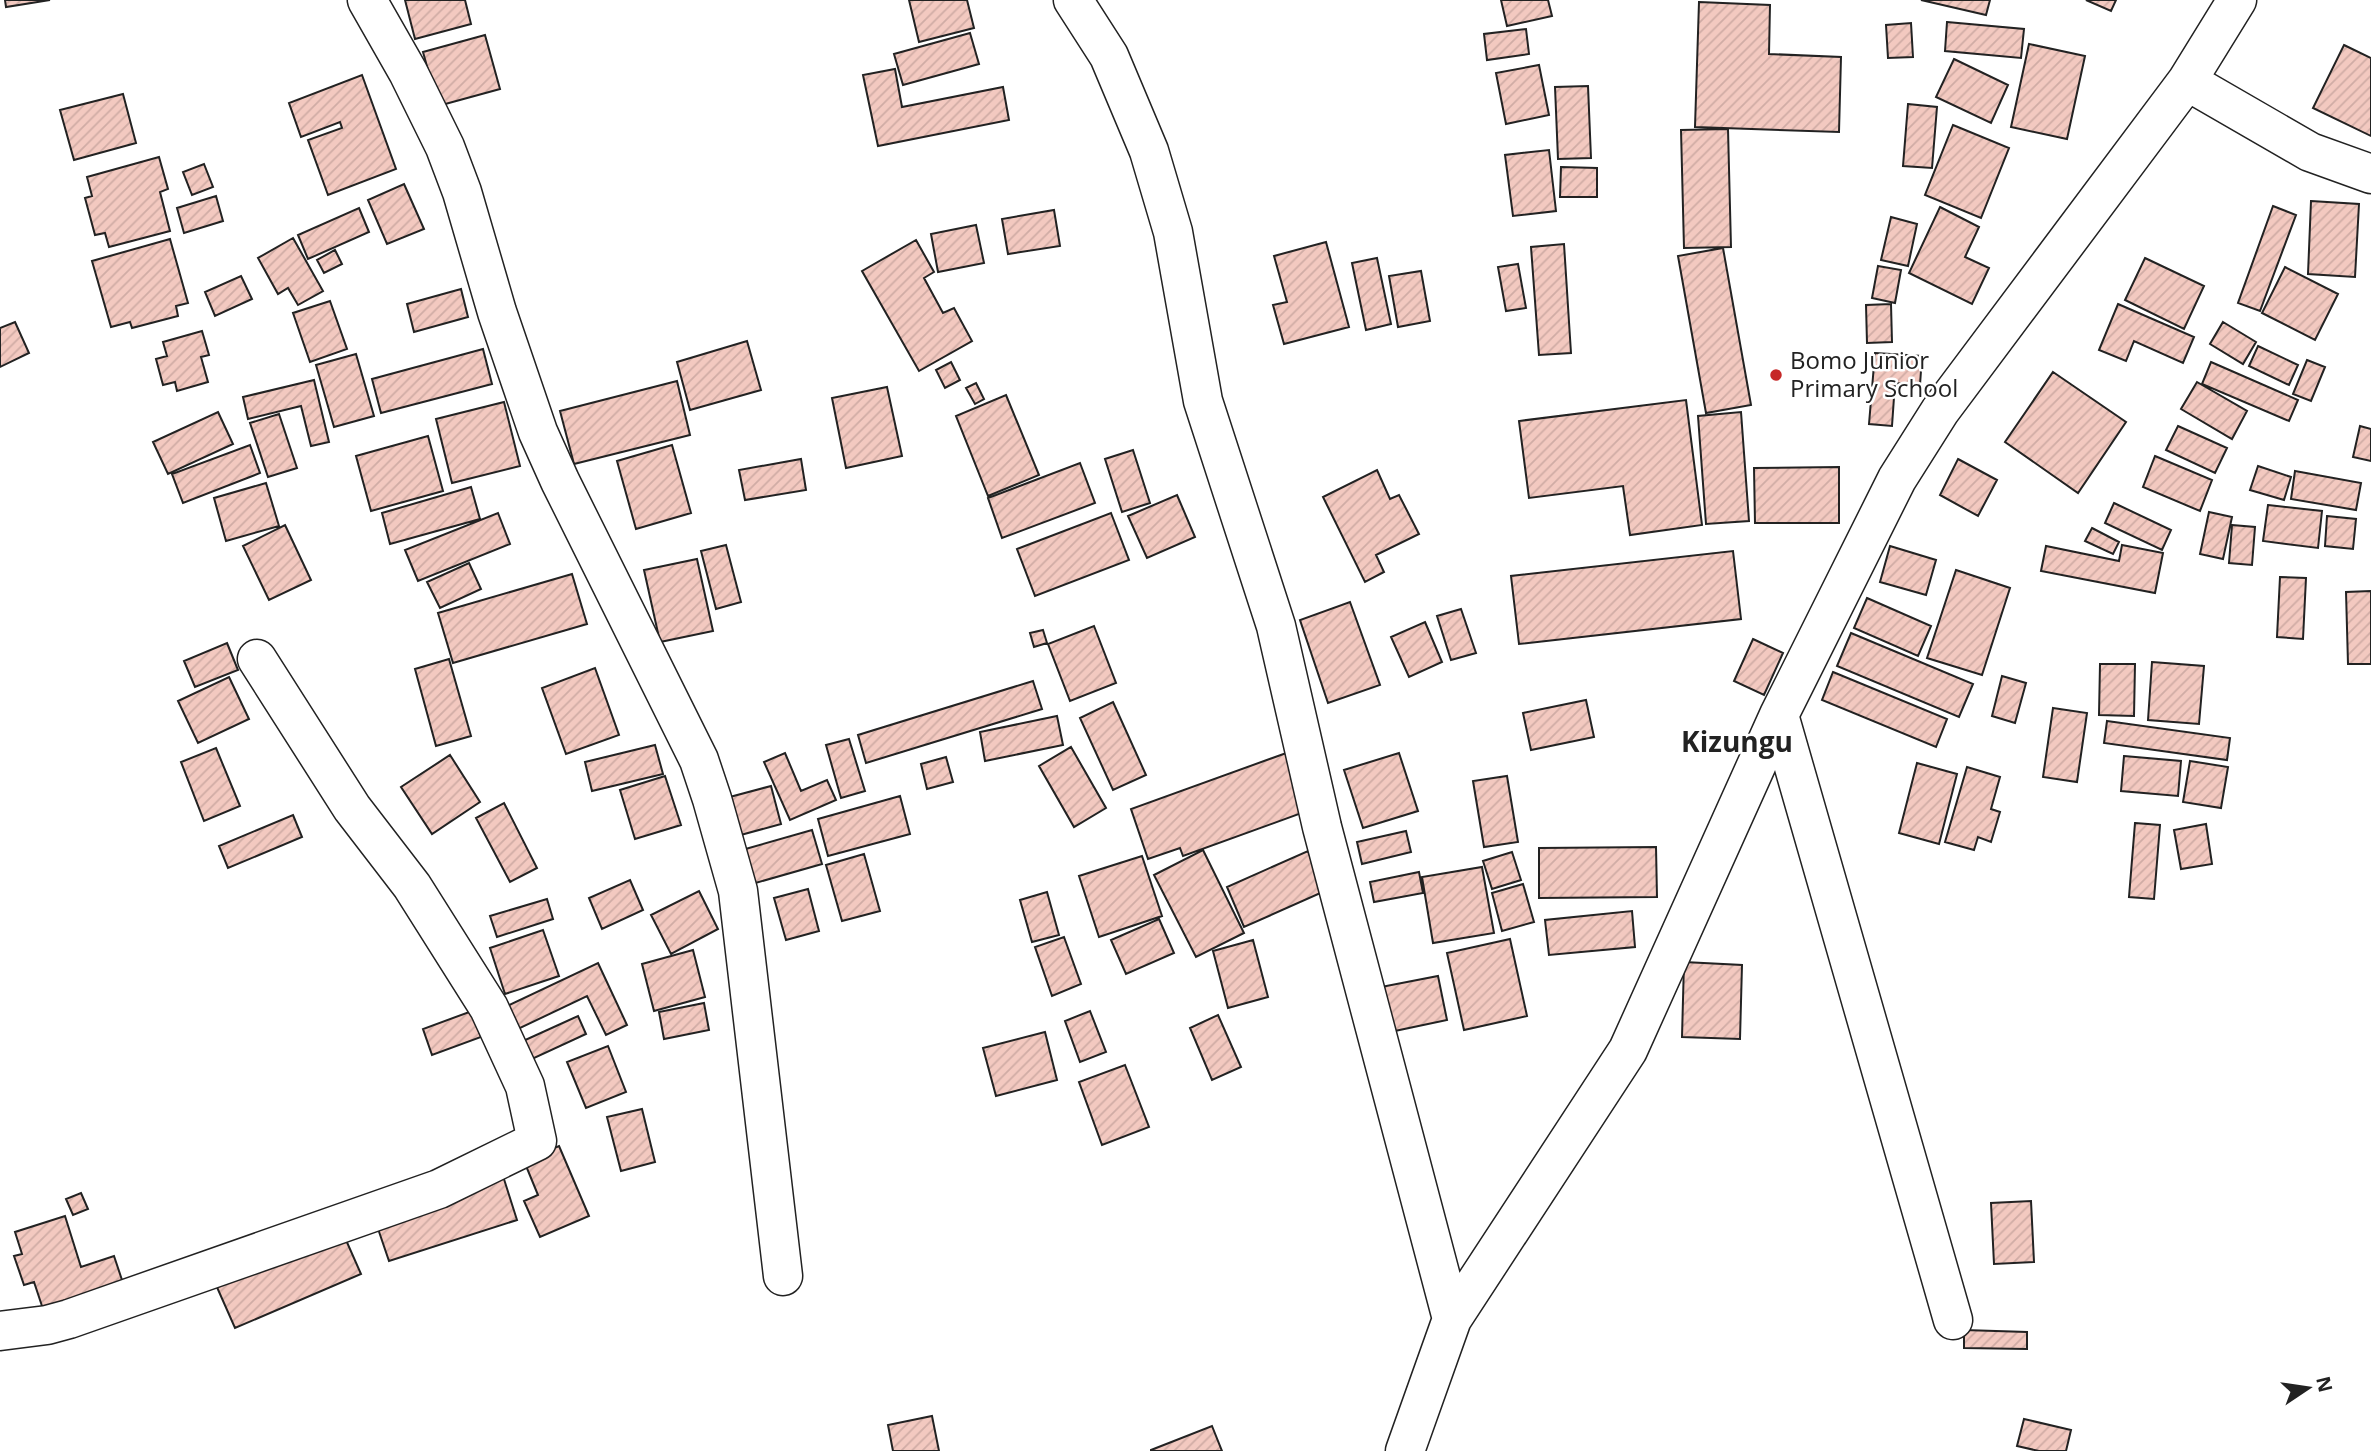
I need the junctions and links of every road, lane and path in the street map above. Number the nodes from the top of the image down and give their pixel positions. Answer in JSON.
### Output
{"nodes":[{"id":1,"x":368,"y":0,"type":"edge"},
{"id":2,"x":1073,"y":0,"type":"edge"},
{"id":3,"x":2237,"y":0,"type":"edge"},
{"id":4,"x":2188,"y":81,"type":"junction"},
{"id":5,"x":2371,"y":174,"type":"edge"},
{"id":6,"x":257,"y":659,"type":"dead end"},
{"id":7,"x":1779,"y":715,"type":"junction"},
{"id":8,"x":783,"y":1276,"type":"dead end"},
{"id":9,"x":1452,"y":1319,"type":"junction"},
{"id":10,"x":1953,"y":1320,"type":"dead end"},
{"id":11,"x":0,"y":1331,"type":"edge"},
{"id":12,"x":1405,"y":1451,"type":"edge"}],
"edges":[{"from":1,"to":8,"type":"street"},
{"from":2,"to":9,"type":"street"},
{"from":3,"to":4,"type":"street"},
{"from":4,"to":5,"type":"street"},
{"from":4,"to":7,"type":"street"},
{"from":6,"to":11,"type":"street"},
{"from":7,"to":9,"type":"street"},
{"from":7,"to":10,"type":"street"},
{"from":9,"to":12,"type":"street"}]}
